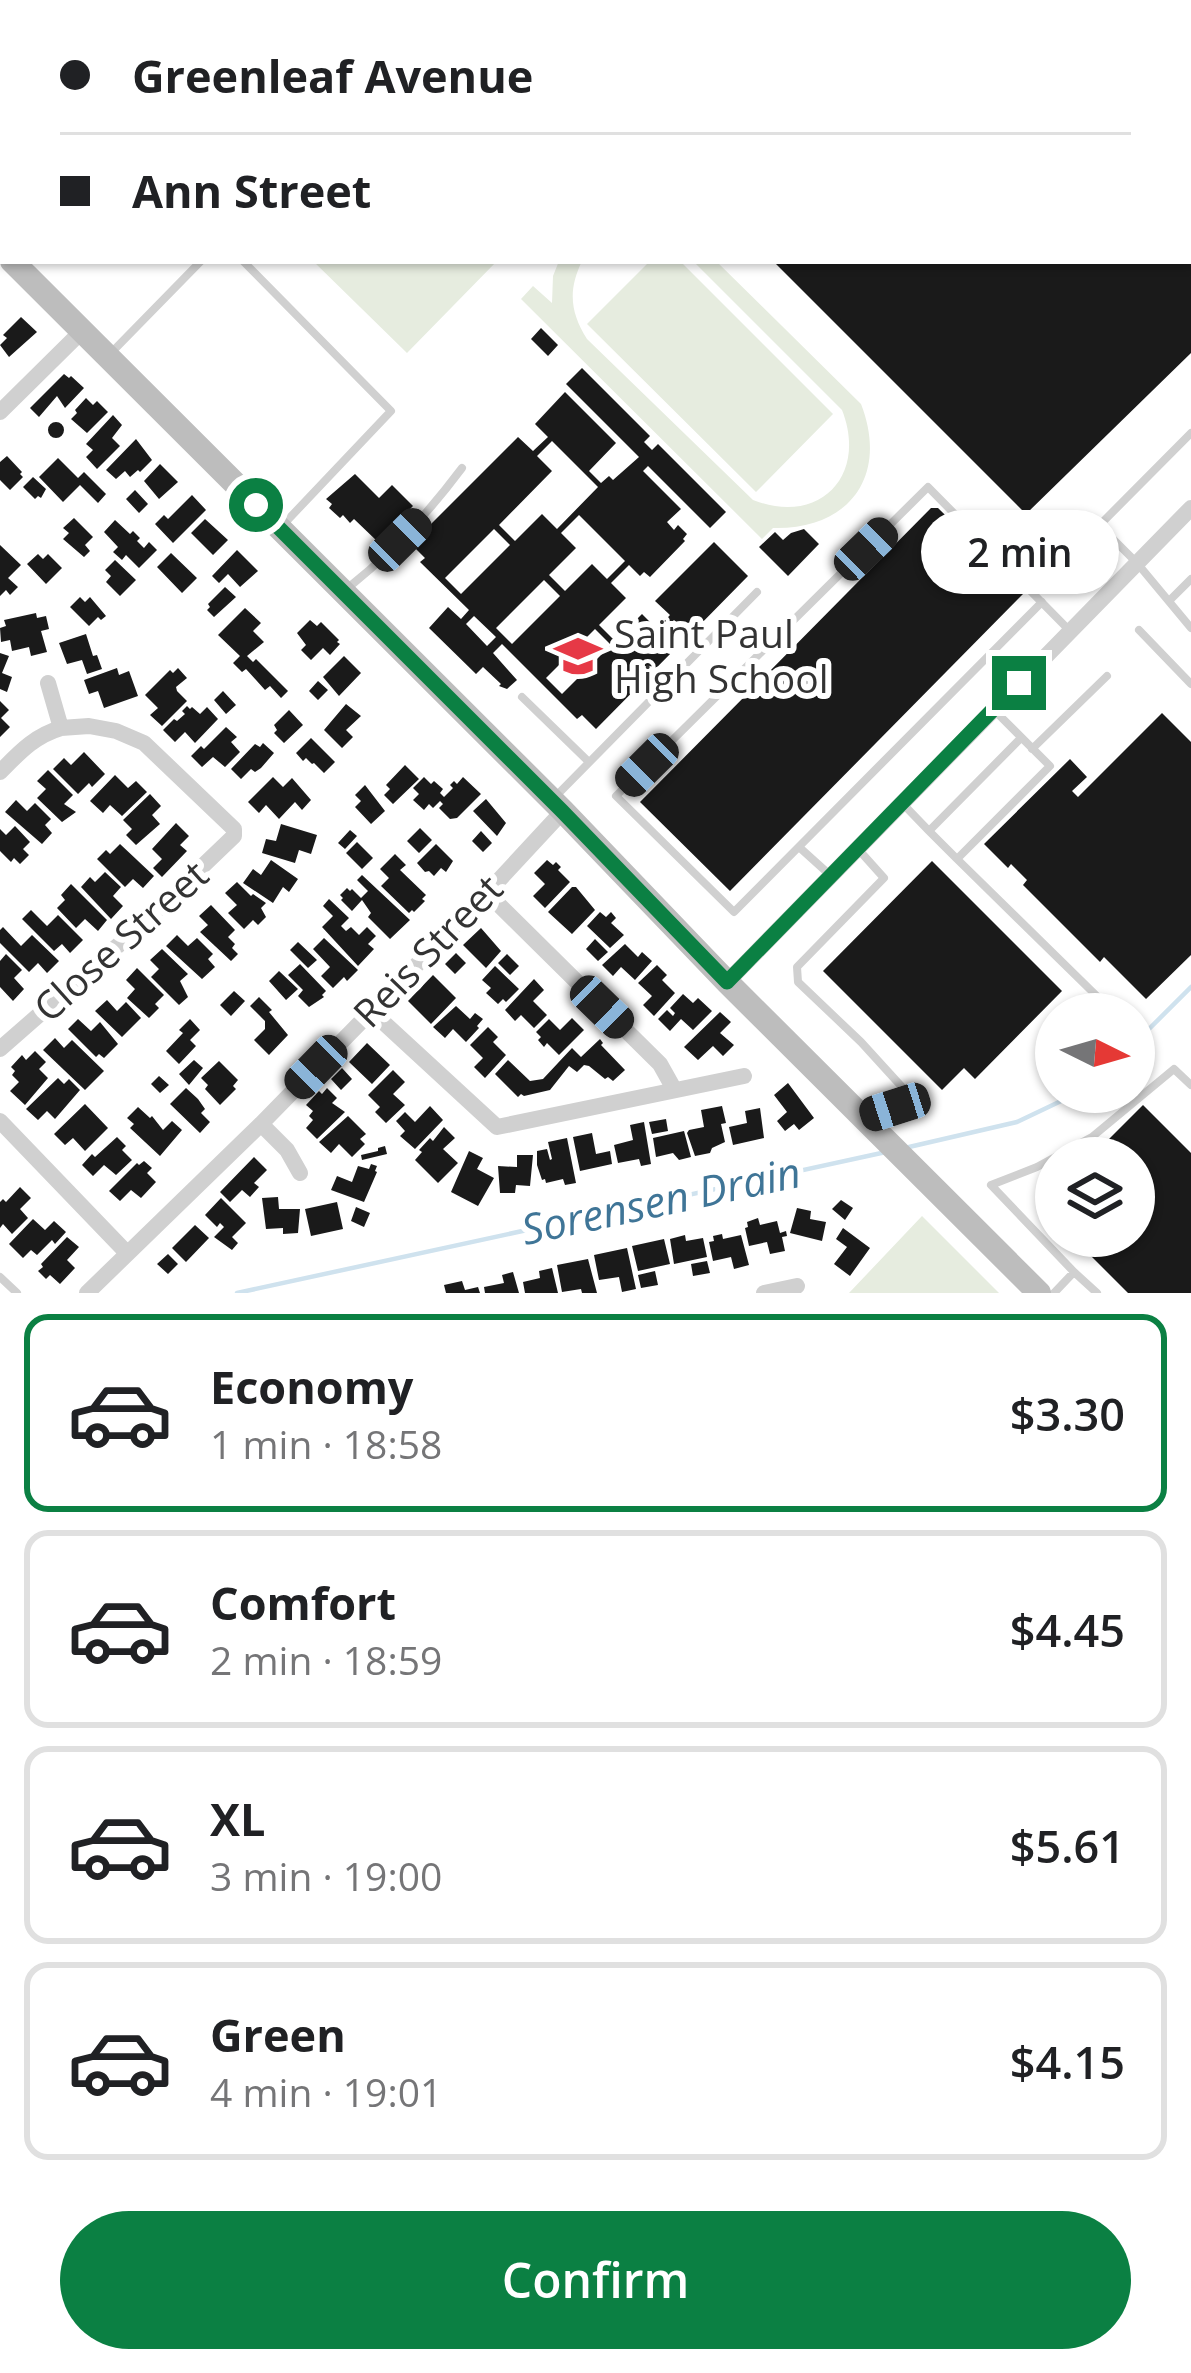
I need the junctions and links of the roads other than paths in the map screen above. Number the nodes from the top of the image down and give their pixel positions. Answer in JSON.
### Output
{"nodes":[{"id":1,"x":15,"y":264,"type":"edge"},
{"id":2,"x":198,"y":264,"type":"edge"},
{"id":3,"x":246,"y":264,"type":"edge"},
{"id":4,"x":82,"y":331,"type":"junction"},
{"id":5,"x":108,"y":357,"type":"junction"},
{"id":6,"x":0,"y":412,"type":"edge"},
{"id":7,"x":1191,"y":433,"type":"edge"},
{"id":8,"x":462,"y":468,"type":"dead end"},
{"id":9,"x":1191,"y":508,"type":"edge"},
{"id":10,"x":1100,"y":526,"type":"junction"},
{"id":11,"x":279,"y":528,"type":"junction"},
{"id":12,"x":1137,"y":563,"type":"junction"},
{"id":13,"x":1060,"y":565,"type":"dead end"},
{"id":14,"x":1191,"y":579,"type":"edge"},
{"id":15,"x":343,"y":592,"type":"junction"},
{"id":16,"x":757,"y":592,"type":"dead end"},
{"id":17,"x":1169,"y":601,"type":"junction"},
{"id":18,"x":1042,"y":602,"type":"junction"},
{"id":19,"x":1191,"y":628,"type":"edge"},
{"id":20,"x":1139,"y":630,"type":"dead end"},
{"id":21,"x":1070,"y":631,"type":"junction"},
{"id":22,"x":1107,"y":676,"type":"dead end"},
{"id":23,"x":48,"y":683,"type":"dead end"},
{"id":24,"x":1191,"y":684,"type":"edge"},
{"id":25,"x":523,"y":698,"type":"dead end"},
{"id":26,"x":994,"y":710,"type":"junction"},
{"id":27,"x":61,"y":728,"type":"junction"},
{"id":28,"x":1021,"y":738,"type":"junction"},
{"id":29,"x":1032,"y":749,"type":"junction"},
{"id":30,"x":589,"y":762,"type":"junction"},
{"id":31,"x":0,"y":772,"type":"edge"},
{"id":32,"x":902,"y":803,"type":"junction"},
{"id":33,"x":557,"y":806,"type":"junction"},
{"id":34,"x":929,"y":832,"type":"junction"},
{"id":35,"x":799,"y":847,"type":"junction"},
{"id":36,"x":858,"y":849,"type":"junction"},
{"id":37,"x":957,"y":859,"type":"junction"},
{"id":38,"x":831,"y":876,"type":"junction"},
{"id":39,"x":487,"y":893,"type":"junction"},
{"id":40,"x":727,"y":982,"type":"junction"},
{"id":41,"x":1094,"y":993,"type":"edge"},
{"id":42,"x":370,"y":1010,"type":"junction"},
{"id":43,"x":0,"y":1049,"type":"edge"},
{"id":44,"x":743,"y":1076,"type":"dead end"},
{"id":45,"x":1191,"y":1085,"type":"edge"},
{"id":46,"x":674,"y":1089,"type":"junction"},
{"id":47,"x":0,"y":1121,"type":"edge"},
{"id":48,"x":866,"y":1121,"type":"junction"},
{"id":49,"x":261,"y":1124,"type":"junction"},
{"id":50,"x":300,"y":1173,"type":"dead end"},
{"id":51,"x":127,"y":1252,"type":"junction"},
{"id":52,"x":1074,"y":1272,"type":"junction"},
{"id":53,"x":0,"y":1277,"type":"edge"},
{"id":54,"x":797,"y":1286,"type":"dead end"},
{"id":55,"x":16,"y":1293,"type":"edge"},
{"id":56,"x":87,"y":1293,"type":"edge"},
{"id":57,"x":764,"y":1293,"type":"edge"},
{"id":58,"x":1040,"y":1293,"type":"edge"},
{"id":59,"x":1054,"y":1293,"type":"edge"},
{"id":60,"x":1097,"y":1293,"type":"edge"}],
"edges":[{"from":1,"to":4,"type":"main road"},
{"from":2,"to":5,"type":"lane"},
{"from":3,"to":11,"type":"lane"},
{"from":4,"to":5,"type":"main road"},
{"from":4,"to":6,"type":"street"},
{"from":5,"to":11,"type":"main road"},
{"from":7,"to":10,"type":"lane"},
{"from":8,"to":15,"type":"lane"},
{"from":9,"to":12,"type":"street"},
{"from":10,"to":12,"type":"lane"},
{"from":10,"to":13,"type":"lane"},
{"from":11,"to":15,"type":"main road"},
{"from":12,"to":17,"type":"lane"},
{"from":12,"to":21,"type":"street"},
{"from":14,"to":17,"type":"lane"},
{"from":15,"to":33,"type":"main road"},
{"from":16,"to":30,"type":"lane"},
{"from":17,"to":19,"type":"lane"},
{"from":18,"to":21,"type":"lane"},
{"from":18,"to":35,"type":"lane"},
{"from":18,"to":35,"type":"lane"},
{"from":20,"to":24,"type":"lane"},
{"from":21,"to":26,"type":"street"},
{"from":22,"to":29,"type":"lane"},
{"from":23,"to":27,"type":"street"},
{"from":25,"to":30,"type":"lane"},
{"from":26,"to":28,"type":"lane"},
{"from":26,"to":32,"type":"street"},
{"from":27,"to":31,"type":"street"},
{"from":27,"to":43,"type":"street","name":"Close Street"},
{"from":28,"to":29,"type":"lane"},
{"from":28,"to":34,"type":"lane"},
{"from":29,"to":37,"type":"lane"},
{"from":30,"to":33,"type":"lane"},
{"from":32,"to":34,"type":"lane"},
{"from":32,"to":36,"type":"street"},
{"from":33,"to":39,"type":"street","name":"Reis Street"},
{"from":33,"to":40,"type":"main road"},
{"from":34,"to":37,"type":"lane"},
{"from":35,"to":38,"type":"lane"},
{"from":36,"to":38,"type":"street"},
{"from":36,"to":48,"type":"lane"},
{"from":37,"to":41,"type":"lane"},
{"from":38,"to":40,"type":"street"},
{"from":39,"to":42,"type":"street","name":"Reis Street"},
{"from":39,"to":46,"type":"street"},
{"from":40,"to":48,"type":"main road"},
{"from":42,"to":46,"type":"street"},
{"from":42,"to":49,"type":"street","name":"Reis Street"},
{"from":44,"to":46,"type":"street"},
{"from":45,"to":52,"type":"lane"},
{"from":47,"to":51,"type":"street"},
{"from":48,"to":58,"type":"main road"},
{"from":49,"to":50,"type":"street"},
{"from":49,"to":51,"type":"street","name":"Reis Street"},
{"from":51,"to":56,"type":"street","name":"Reis Street"},
{"from":52,"to":59,"type":"lane"},
{"from":52,"to":60,"type":"lane"},
{"from":53,"to":55,"type":"lane"},
{"from":54,"to":57,"type":"street"}]}
